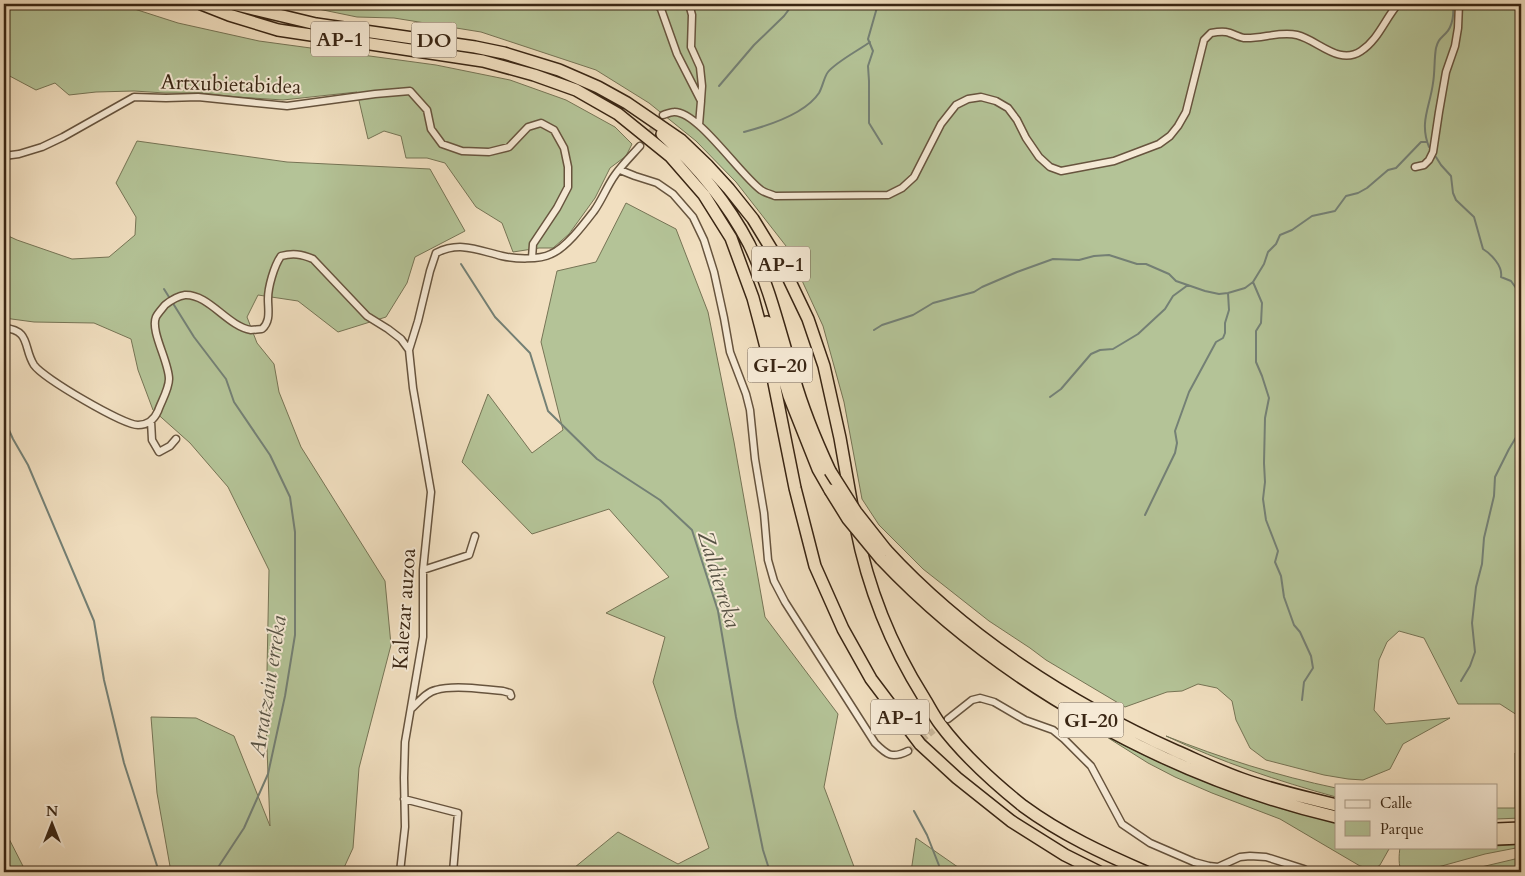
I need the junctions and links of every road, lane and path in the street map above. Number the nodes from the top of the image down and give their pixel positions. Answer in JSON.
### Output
{"nodes":[{"id":1,"x":201,"y":4,"type":"edge"},
{"id":2,"x":233,"y":4,"type":"edge"},
{"id":3,"x":656,"y":4,"type":"edge"},
{"id":4,"x":689,"y":4,"type":"edge"},
{"id":5,"x":1398,"y":4,"type":"edge"},
{"id":6,"x":1459,"y":4,"type":"edge"},
{"id":7,"x":701,"y":101,"type":"junction"},
{"id":8,"x":627,"y":103,"type":"junction"},
{"id":9,"x":663,"y":115,"type":"dead end"},
{"id":10,"x":699,"y":125,"type":"junction"},
{"id":11,"x":640,"y":146,"type":"tunnel mouth"},
{"id":12,"x":4,"y":156,"type":"edge"},
{"id":13,"x":1416,"y":167,"type":"dead end"},
{"id":14,"x":620,"y":170,"type":"junction"},
{"id":15,"x":731,"y":238,"type":"junction"},
{"id":16,"x":532,"y":258,"type":"junction"},
{"id":17,"x":4,"y":328,"type":"edge"},
{"id":18,"x":409,"y":350,"type":"junction"},
{"id":19,"x":150,"y":422,"type":"junction"},
{"id":20,"x":176,"y":439,"type":"dead end"},
{"id":21,"x":475,"y":536,"type":"dead end"},
{"id":22,"x":883,"y":554,"type":"junction"},
{"id":23,"x":423,"y":570,"type":"junction"},
{"id":24,"x":511,"y":696,"type":"dead end"},
{"id":25,"x":411,"y":709,"type":"junction"},
{"id":26,"x":948,"y":719,"type":"tunnel mouth"},
{"id":27,"x":908,"y":751,"type":"tunnel mouth"},
{"id":28,"x":404,"y":800,"type":"junction"},
{"id":29,"x":1335,"y":805,"type":"edge"},
{"id":30,"x":1335,"y":817,"type":"edge"},
{"id":31,"x":1521,"y":828,"type":"edge"},
{"id":32,"x":1498,"y":829,"type":"edge"},
{"id":33,"x":1521,"y":838,"type":"edge"},
{"id":34,"x":1498,"y":839,"type":"edge"},
{"id":35,"x":400,"y":872,"type":"edge"},
{"id":36,"x":453,"y":872,"type":"edge"},
{"id":37,"x":1099,"y":872,"type":"edge"},
{"id":38,"x":1146,"y":872,"type":"edge"},
{"id":39,"x":1309,"y":872,"type":"edge"}],
"edges":[{"from":1,"to":15,"type":"highway","number":"AP-1"},
{"from":2,"to":8,"type":"highway","number":"DO"},
{"from":3,"to":7,"type":"street"},
{"from":4,"to":7,"type":"street"},
{"from":5,"to":10,"type":"street"},
{"from":6,"to":13,"type":"street"},
{"from":7,"to":10,"type":"street"},
{"from":8,"to":22,"type":"highway","number":"GI-20","bridge":true},
{"from":8,"to":38,"type":"highway","number":"AP-1"},
{"from":9,"to":10,"type":"street"},
{"from":11,"to":14,"type":"street","name":"Kalezar auzoa"},
{"from":12,"to":16,"type":"street","name":"Artxubietabidea"},
{"from":14,"to":16,"type":"street","name":"Kalezar auzoa"},
{"from":14,"to":27,"type":"street"},
{"from":15,"to":22,"type":"highway","number":"GI-20","bridge":true},
{"from":15,"to":37,"type":"highway","number":"AP-1"},
{"from":16,"to":18,"type":"street","name":"Kalezar auzoa"},
{"from":17,"to":19,"type":"street"},
{"from":18,"to":19,"type":"street"},
{"from":18,"to":23,"type":"street","name":"Kalezar auzoa"},
{"from":19,"to":20,"type":"street"},
{"from":21,"to":23,"type":"street"},
{"from":22,"to":29,"type":"highway","number":"GI-20"},
{"from":22,"to":30,"type":"highway","number":"GI-20"},
{"from":23,"to":25,"type":"street","name":"Kalezar auzoa"},
{"from":24,"to":25,"type":"street"},
{"from":25,"to":28,"type":"street","name":"Kalezar auzoa"},
{"from":26,"to":39,"type":"street"},
{"from":28,"to":35,"type":"street","name":"Kalezar auzoa"},
{"from":28,"to":36,"type":"street"},
{"from":31,"to":32,"type":"highway"},
{"from":33,"to":34,"type":"highway"}]}
